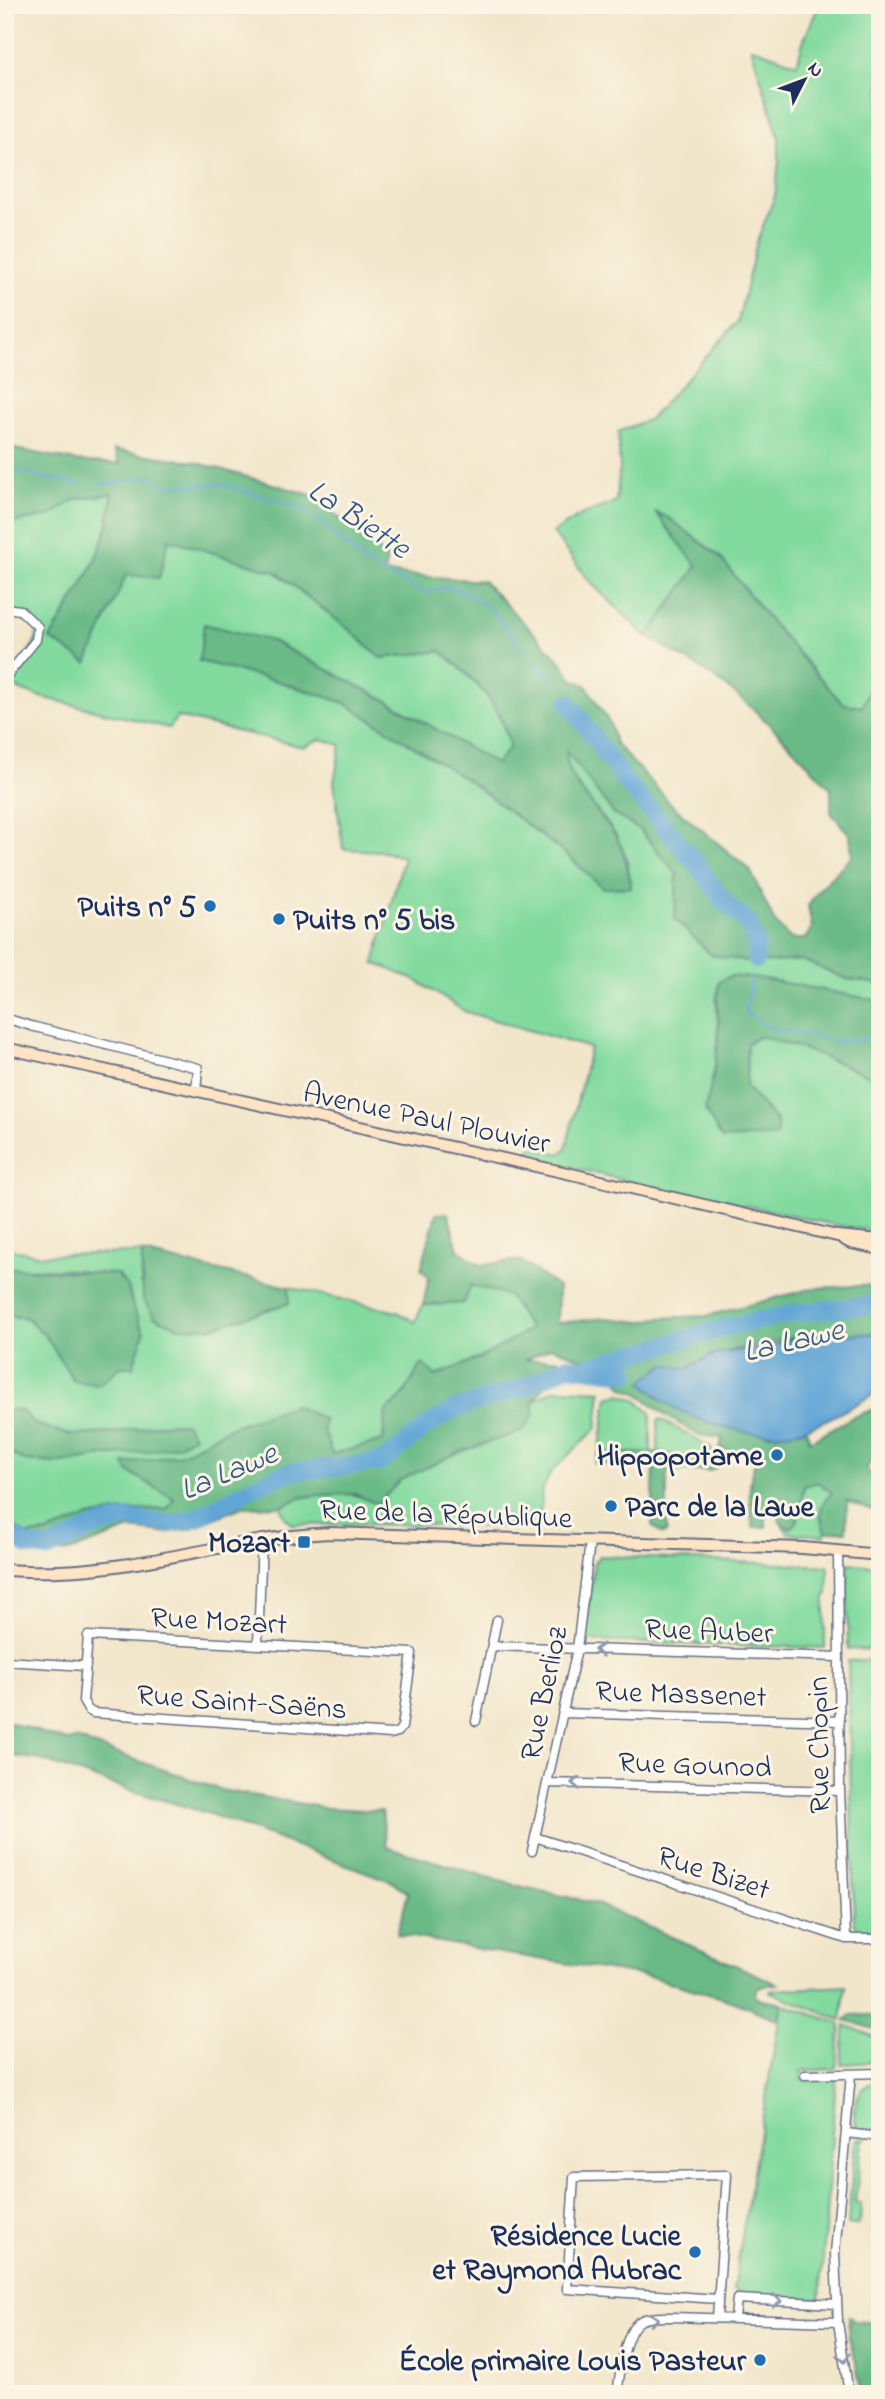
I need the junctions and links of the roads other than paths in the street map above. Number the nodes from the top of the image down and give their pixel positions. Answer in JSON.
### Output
{"nodes":[{"id":1,"x":5,"y":608,"type":"edge"},
{"id":2,"x":5,"y":678,"type":"edge"},
{"id":3,"x":5,"y":1018,"type":"edge"},
{"id":4,"x":5,"y":1048,"type":"edge"},
{"id":5,"x":196,"y":1091,"type":"junction"},
{"id":6,"x":837,"y":1236,"type":"junction"},
{"id":7,"x":880,"y":1240,"type":"edge"},
{"id":8,"x":880,"y":1249,"type":"edge"},
{"id":9,"x":262,"y":1539,"type":"junction"},
{"id":10,"x":590,"y":1542,"type":"junction"},
{"id":11,"x":838,"y":1551,"type":"junction"},
{"id":12,"x":880,"y":1555,"type":"edge"},
{"id":13,"x":5,"y":1570,"type":"edge"},
{"id":14,"x":497,"y":1620,"type":"dead end"},
{"id":15,"x":258,"y":1644,"type":"junction"},
{"id":16,"x":492,"y":1646,"type":"junction"},
{"id":17,"x":577,"y":1649,"type":"junction"},
{"id":18,"x":839,"y":1657,"type":"junction"},
{"id":19,"x":5,"y":1661,"type":"edge"},
{"id":20,"x":86,"y":1666,"type":"junction"},
{"id":21,"x":83,"y":1701,"type":"joint"},
{"id":22,"x":563,"y":1713,"type":"junction"},
{"id":23,"x":476,"y":1721,"type":"dead end"},
{"id":24,"x":839,"y":1721,"type":"junction"},
{"id":25,"x":402,"y":1727,"type":"joint"},
{"id":26,"x":548,"y":1783,"type":"junction"},
{"id":27,"x":840,"y":1791,"type":"junction"},
{"id":28,"x":535,"y":1837,"type":"junction"},
{"id":29,"x":532,"y":1852,"type":"dead end"},
{"id":30,"x":846,"y":1939,"type":"junction"},
{"id":31,"x":880,"y":1939,"type":"edge"},
{"id":32,"x":880,"y":2073,"type":"edge"},
{"id":33,"x":851,"y":2074,"type":"junction"},
{"id":34,"x":805,"y":2075,"type":"dead end"},
{"id":35,"x":846,"y":2133,"type":"junction"},
{"id":36,"x":880,"y":2137,"type":"edge"},
{"id":37,"x":718,"y":2299,"type":"junction"},
{"id":38,"x":837,"y":2304,"type":"junction"},
{"id":39,"x":717,"y":2318,"type":"junction"},
{"id":40,"x":735,"y":2318,"type":"junction"},
{"id":41,"x":838,"y":2322,"type":"junction"},
{"id":42,"x":617,"y":2394,"type":"edge"},
{"id":43,"x":849,"y":2394,"type":"edge"}],
"edges":[{"from":1,"to":2,"type":"street"},
{"from":3,"to":5,"type":"street"},
{"from":4,"to":5,"type":"main road","name":"Avenue Paul Plouvier"},
{"from":5,"to":6,"type":"main road","name":"Avenue Paul Plouvier"},
{"from":6,"to":7,"type":"main road","name":"Avenue Paul Plouvier"},
{"from":6,"to":8,"type":"main road","name":"Avenue Paul Plouvier"},
{"from":9,"to":10,"type":"main road","name":"Rue de la République"},
{"from":9,"to":13,"type":"main road","name":"Rue de la République"},
{"from":9,"to":15,"type":"street"},
{"from":10,"to":11,"type":"main road","name":"Rue de la République"},
{"from":10,"to":17,"type":"street","name":"Rue Berlioz"},
{"from":11,"to":12,"type":"main road","name":"Rue de la République"},
{"from":11,"to":18,"type":"street","name":"Rue Chopin"},
{"from":14,"to":16,"type":"street"},
{"from":15,"to":20,"type":"street","name":"Rue Mozart"},
{"from":15,"to":25,"type":"street","name":"Rue Mozart"},
{"from":16,"to":17,"type":"street","name":"Rue Auber"},
{"from":16,"to":23,"type":"street"},
{"from":18,"to":17,"type":"street","name":"Rue Auber","one_way":true},
{"from":17,"to":22,"type":"street","name":"Rue Berlioz"},
{"from":18,"to":24,"type":"street","name":"Rue Chopin"},
{"from":19,"to":20,"type":"street"},
{"from":20,"to":21,"type":"street","name":"Rue Mozart"},
{"from":21,"to":25,"type":"street","name":"Rue Saint-Saëns"},
{"from":22,"to":24,"type":"street","name":"Rue Massenet"},
{"from":22,"to":26,"type":"street","name":"Rue Berlioz"},
{"from":24,"to":27,"type":"street","name":"Rue Chopin"},
{"from":27,"to":26,"type":"street","name":"Rue Gounod","one_way":true},
{"from":26,"to":28,"type":"street","name":"Rue Berlioz"},
{"from":27,"to":30,"type":"street","name":"Rue Chopin"},
{"from":28,"to":29,"type":"street","name":"Rue Berlioz"},
{"from":28,"to":30,"type":"street","name":"Rue Bizet"},
{"from":30,"to":31,"type":"street","name":"Rue Bizet"},
{"from":32,"to":33,"type":"street"},
{"from":33,"to":34,"type":"street"},
{"from":33,"to":35,"type":"street"},
{"from":35,"to":36,"type":"street"},
{"from":35,"to":38,"type":"street"},
{"from":37,"to":37,"type":"street"},
{"from":37,"to":39,"type":"street"},
{"from":40,"to":38,"type":"street","one_way":true},
{"from":38,"to":41,"type":"street"},
{"from":39,"to":40,"type":"street"},
{"from":42,"to":39,"type":"street","one_way":true},
{"from":40,"to":41,"type":"street"},
{"from":41,"to":43,"type":"street","one_way":true}]}
